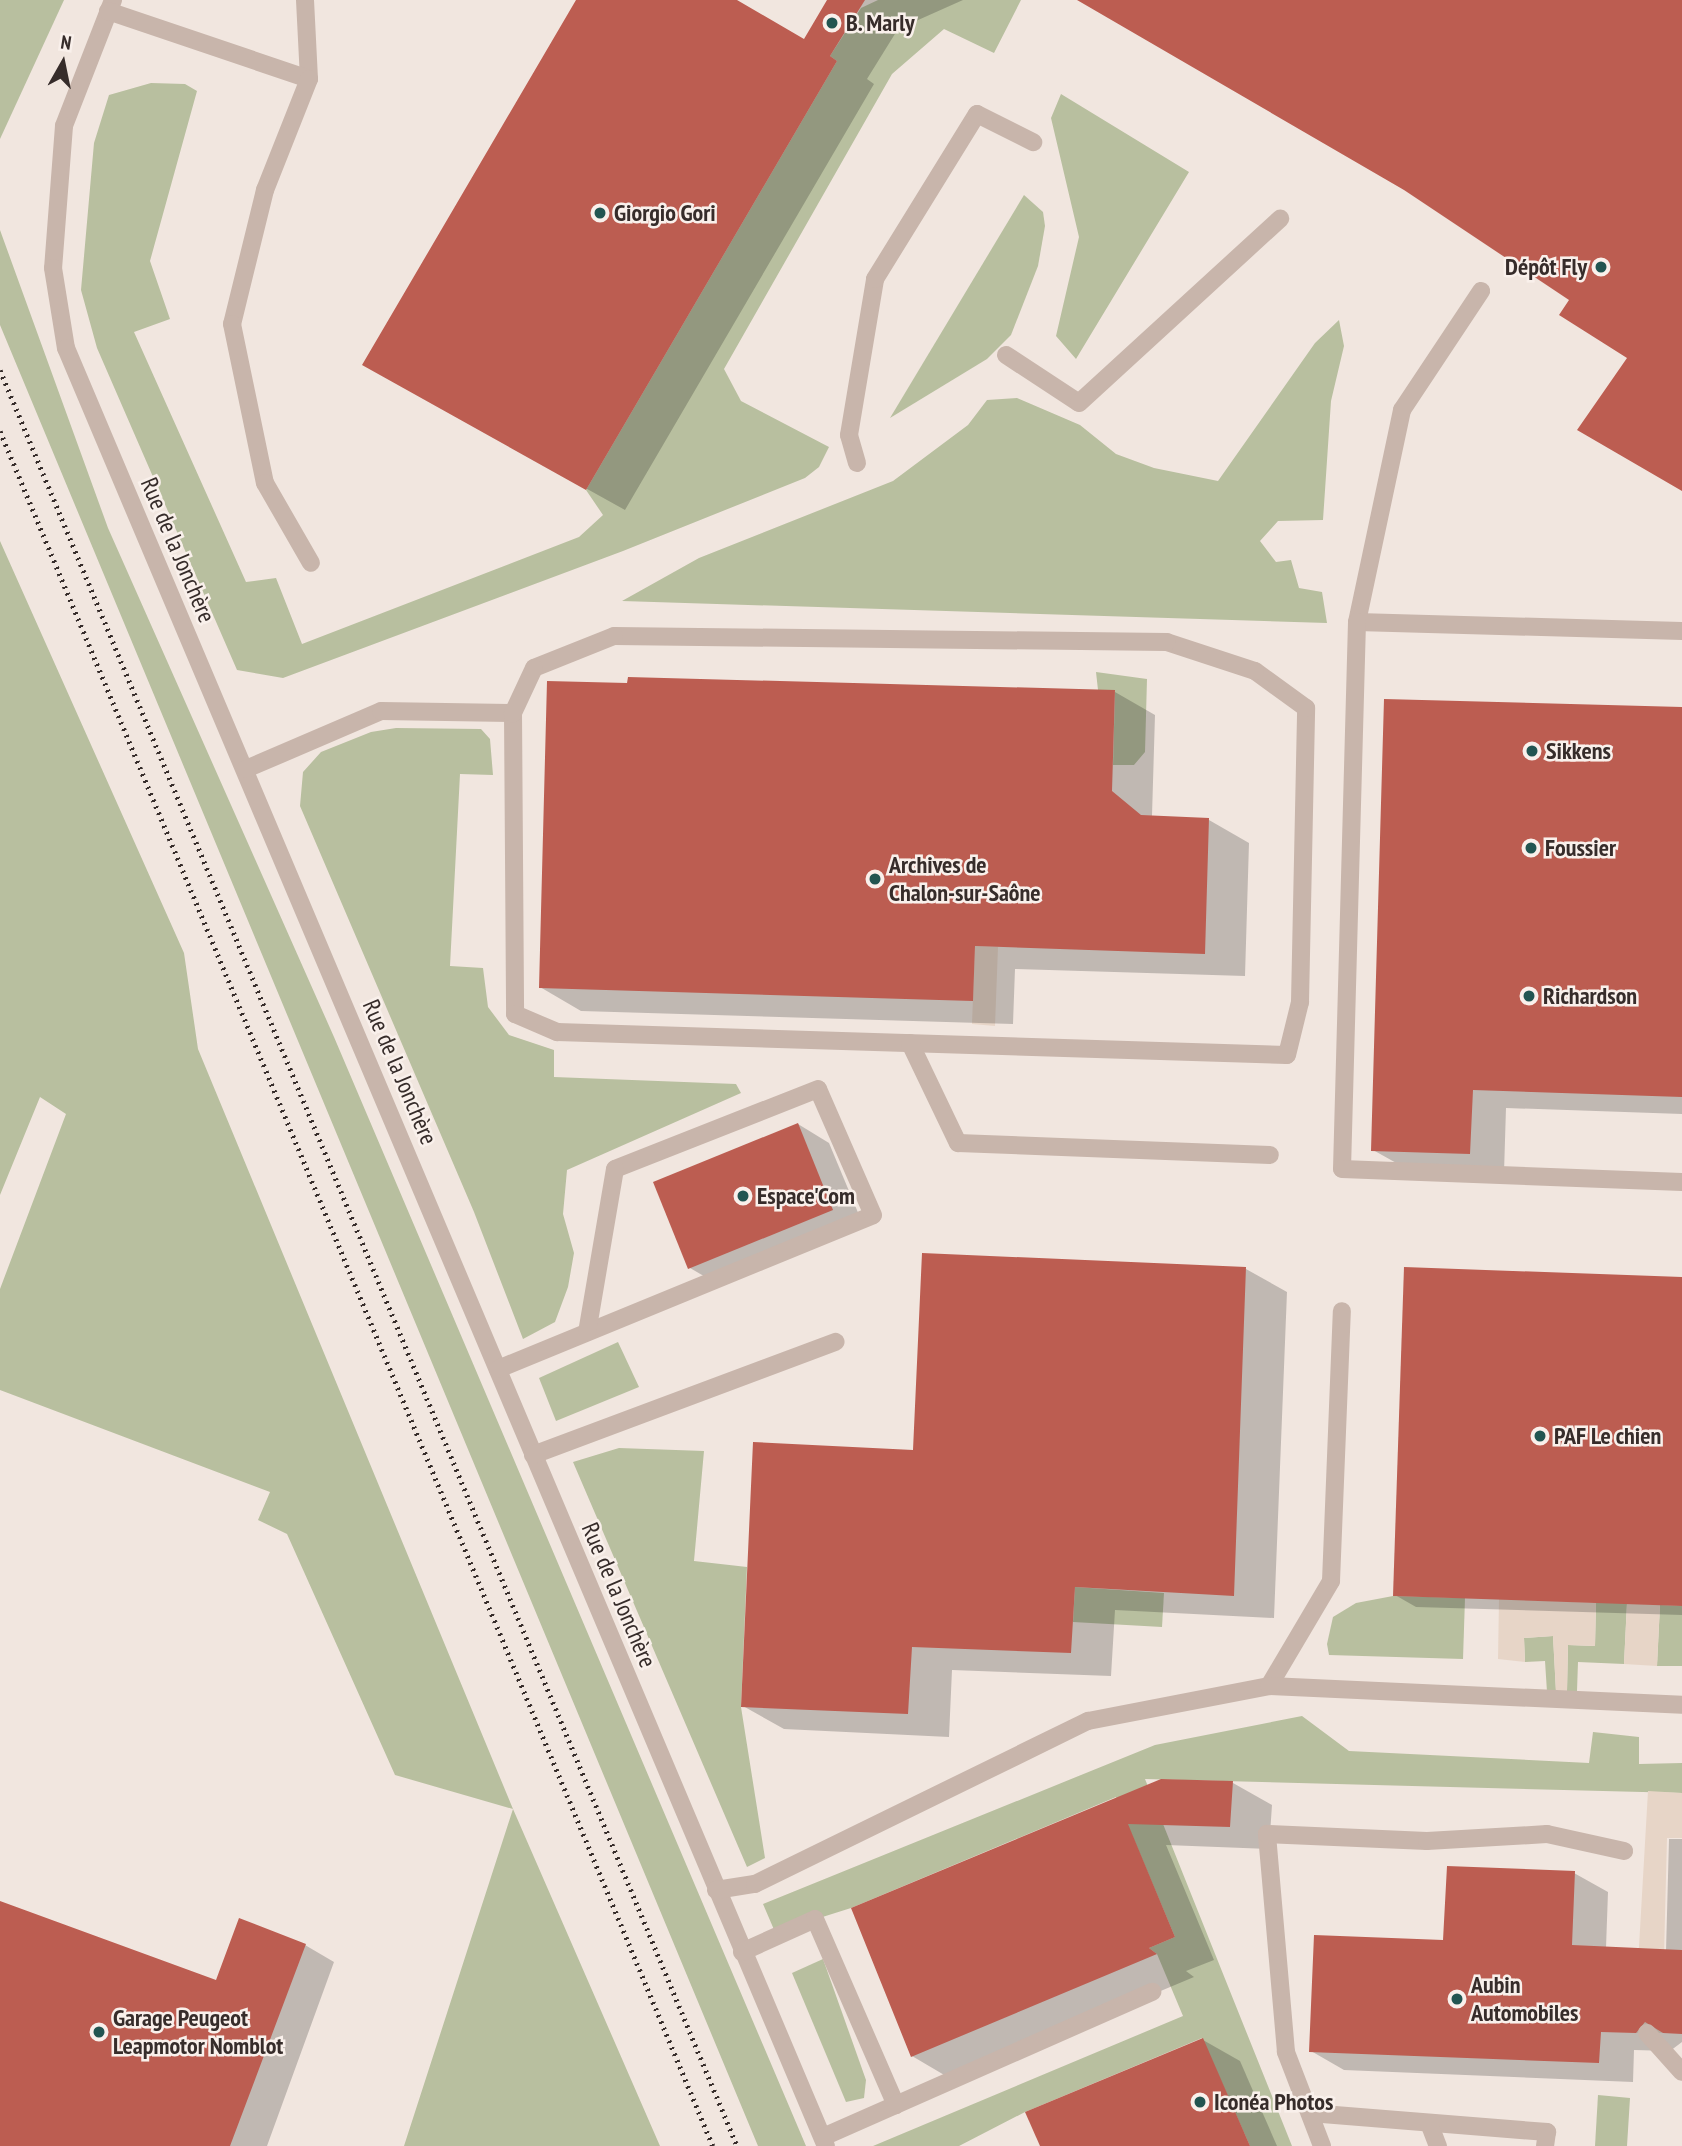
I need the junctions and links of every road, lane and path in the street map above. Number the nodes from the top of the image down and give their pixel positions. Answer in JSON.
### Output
{"nodes":[{"id":1,"x":305,"y":0,"type":"edge"},
{"id":2,"x":111,"y":6,"type":"edge"},
{"id":3,"x":309,"y":79,"type":"junction"},
{"id":4,"x":1033,"y":142,"type":"dead end"},
{"id":5,"x":1280,"y":219,"type":"dead end"},
{"id":6,"x":1481,"y":291,"type":"dead end"},
{"id":7,"x":1006,"y":355,"type":"dead end"},
{"id":8,"x":857,"y":463,"type":"dead end"},
{"id":9,"x":312,"y":563,"type":"dead end"},
{"id":10,"x":1357,"y":622,"type":"junction"},
{"id":11,"x":1682,"y":631,"type":"edge"},
{"id":12,"x":513,"y":713,"type":"junction"},
{"id":13,"x":246,"y":769,"type":"junction"},
{"id":14,"x":910,"y":1043,"type":"junction"},
{"id":15,"x":1270,"y":1155,"type":"dead end"},
{"id":16,"x":1682,"y":1182,"type":"edge"},
{"id":17,"x":1342,"y":1311,"type":"dead end"},
{"id":18,"x":587,"y":1332,"type":"junction"},
{"id":19,"x":836,"y":1342,"type":"dead end"},
{"id":20,"x":498,"y":1369,"type":"junction"},
{"id":21,"x":534,"y":1455,"type":"junction"},
{"id":22,"x":1269,"y":1686,"type":"junction"},
{"id":23,"x":1682,"y":1705,"type":"edge"},
{"id":24,"x":1624,"y":1851,"type":"dead end"},
{"id":25,"x":716,"y":1890,"type":"junction"},
{"id":26,"x":742,"y":1952,"type":"junction"},
{"id":27,"x":1152,"y":1992,"type":"dead end"},
{"id":28,"x":1647,"y":2033,"type":"dead end"},
{"id":29,"x":1682,"y":2072,"type":"edge"},
{"id":30,"x":896,"y":2105,"type":"junction"},
{"id":31,"x":1310,"y":2113,"type":"junction"},
{"id":32,"x":1429,"y":2123,"type":"junction"},
{"id":33,"x":825,"y":2142,"type":"edge"},
{"id":34,"x":1322,"y":2146,"type":"edge"},
{"id":35,"x":1438,"y":2146,"type":"edge"},
{"id":36,"x":1545,"y":2146,"type":"edge"}],
"edges":[{"from":1,"to":3,"type":"street"},
{"from":2,"to":3,"type":"street"},
{"from":2,"to":13,"type":"street","name":"Rue de la Jonchère"},
{"from":3,"to":9,"type":"street"},
{"from":4,"to":8,"type":"street"},
{"from":5,"to":7,"type":"street"},
{"from":6,"to":10,"type":"street"},
{"from":10,"to":11,"type":"street"},
{"from":10,"to":16,"type":"street"},
{"from":12,"to":13,"type":"street"},
{"from":12,"to":14,"type":"street"},
{"from":12,"to":14,"type":"street"},
{"from":13,"to":20,"type":"street","name":"Rue de la Jonchère"},
{"from":14,"to":15,"type":"street"},
{"from":17,"to":22,"type":"street"},
{"from":18,"to":18,"type":"street"},
{"from":18,"to":20,"type":"street"},
{"from":19,"to":21,"type":"street"},
{"from":20,"to":21,"type":"street","name":"Rue de la Jonchère"},
{"from":21,"to":25,"type":"street","name":"Rue de la Jonchère"},
{"from":22,"to":23,"type":"street"},
{"from":22,"to":25,"type":"street"},
{"from":24,"to":31,"type":"street"},
{"from":25,"to":26,"type":"street","name":"Rue de la Jonchère"},
{"from":26,"to":30,"type":"street"},
{"from":26,"to":33,"type":"street","name":"Rue de la Jonchère"},
{"from":27,"to":30,"type":"street"},
{"from":28,"to":29,"type":"street"},
{"from":30,"to":33,"type":"street"},
{"from":31,"to":32,"type":"street"},
{"from":31,"to":34,"type":"street"},
{"from":32,"to":35,"type":"street"},
{"from":32,"to":36,"type":"street"}]}
